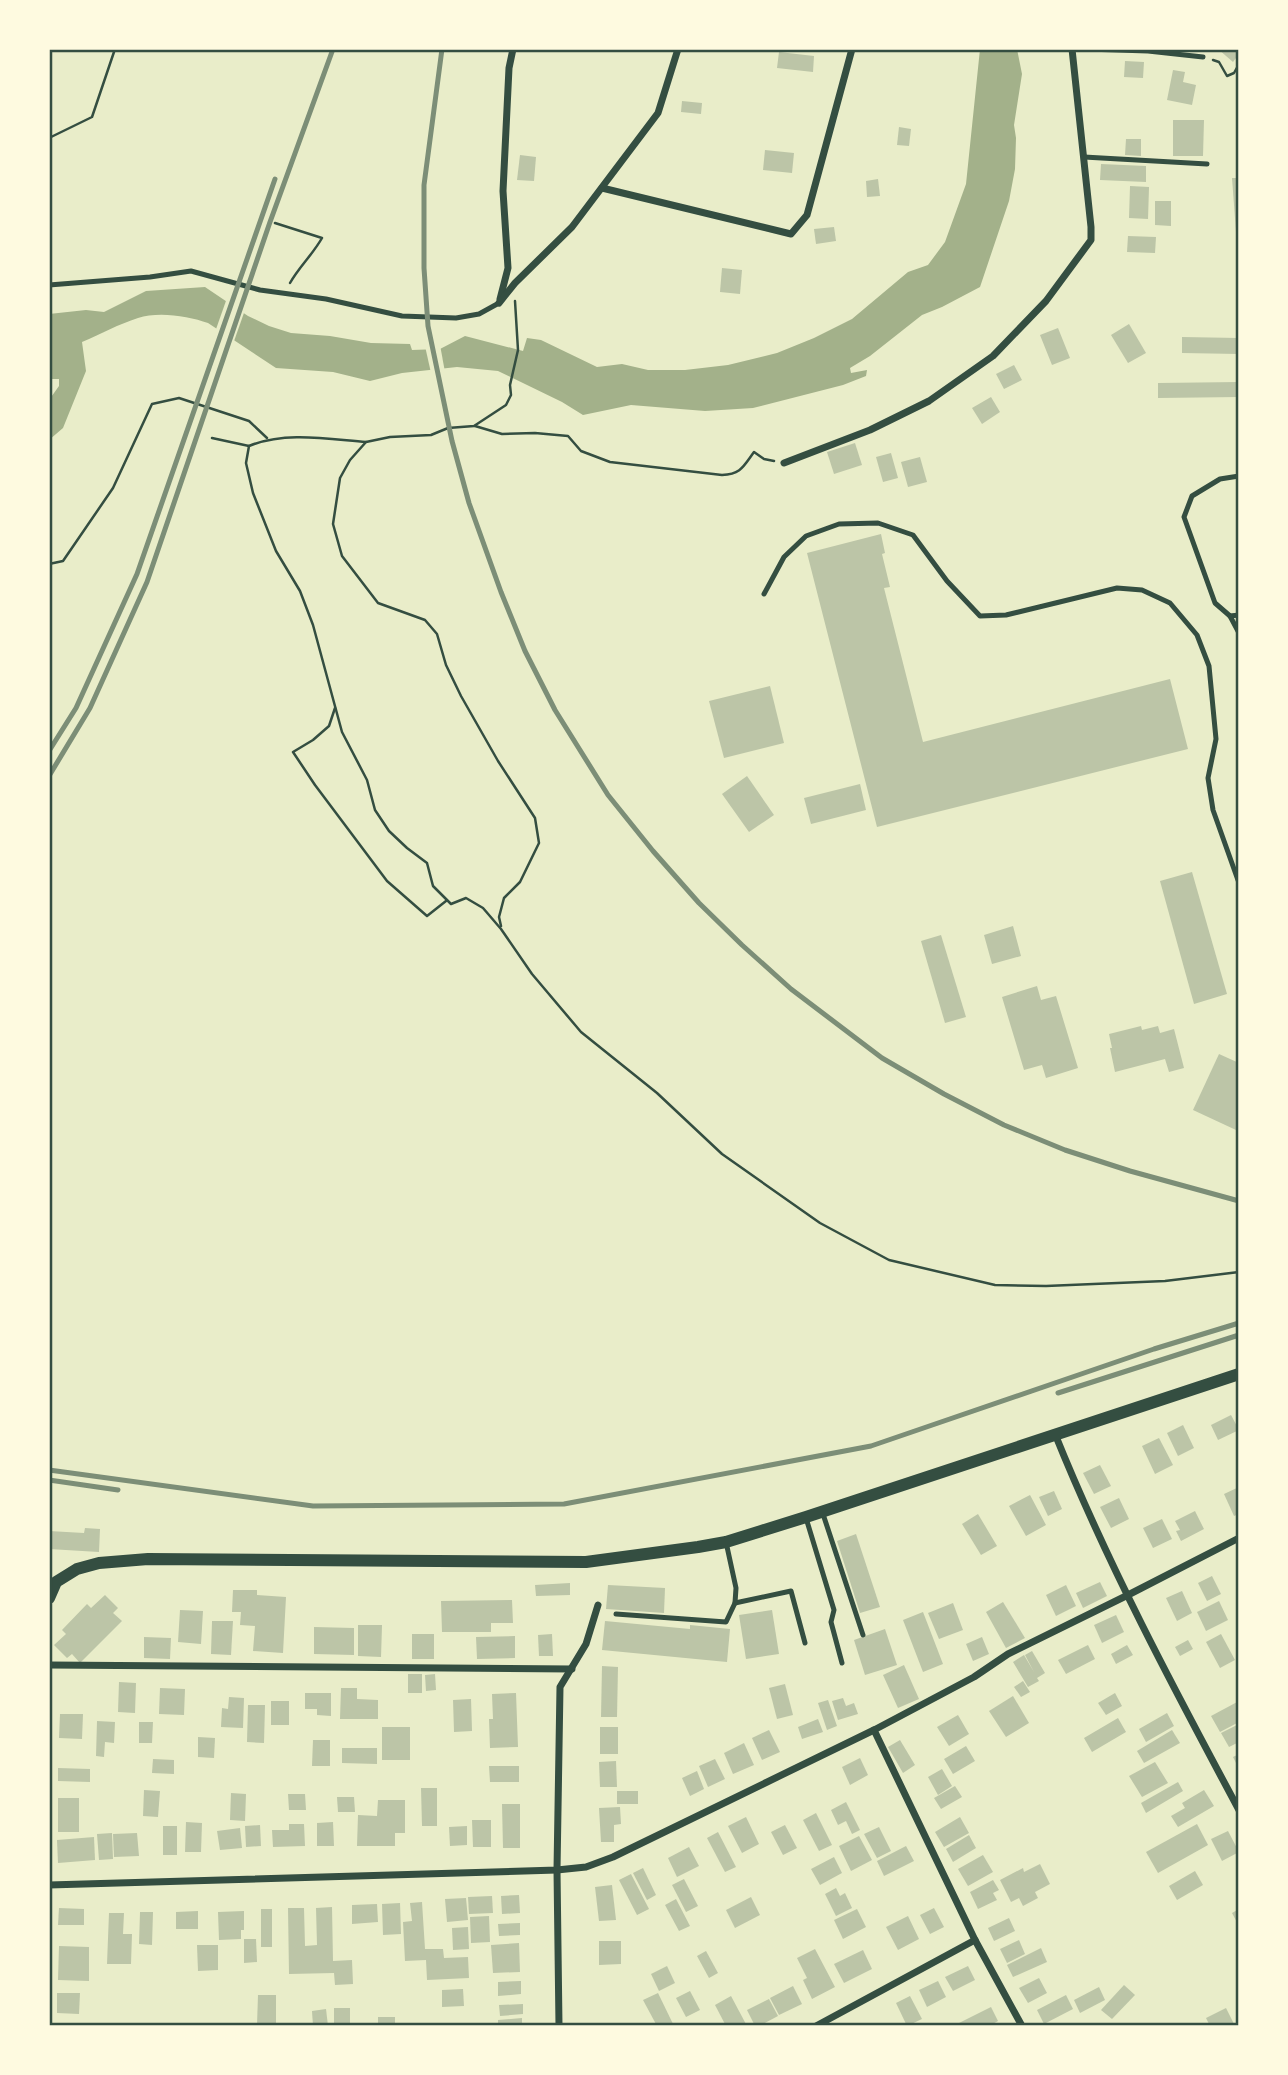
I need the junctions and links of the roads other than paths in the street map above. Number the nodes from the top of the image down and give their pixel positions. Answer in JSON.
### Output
{"nodes":[{"id":1,"x":513,"y":49,"type":"edge"},
{"id":2,"x":678,"y":49,"type":"edge"},
{"id":3,"x":852,"y":49,"type":"edge"},
{"id":4,"x":1072,"y":49,"type":"edge"},
{"id":5,"x":1086,"y":49,"type":"edge"},
{"id":6,"x":1203,"y":57,"type":"road end"},
{"id":7,"x":1084,"y":157,"type":"junction"},
{"id":8,"x":1207,"y":164,"type":"dead end"},
{"id":9,"x":601,"y":188,"type":"junction"},
{"id":10,"x":49,"y":285,"type":"edge"},
{"id":11,"x":499,"y":303,"type":"junction"},
{"id":12,"x":784,"y":463,"type":"road end"},
{"id":13,"x":1239,"y":476,"type":"edge"},
{"id":14,"x":764,"y":594,"type":"dead end"},
{"id":15,"x":1239,"y":615,"type":"edge"},
{"id":16,"x":1230,"y":616,"type":"junction"},
{"id":17,"x":1239,"y":633,"type":"edge"},
{"id":18,"x":1239,"y":883,"type":"edge"},
{"id":19,"x":1239,"y":1374,"type":"edge"},
{"id":20,"x":1055,"y":1434,"type":"junction"},
{"id":21,"x":822,"y":1511,"type":"junction"},
{"id":22,"x":806,"y":1517,"type":"junction"},
{"id":23,"x":1239,"y":1538,"type":"edge"},
{"id":24,"x":726,"y":1542,"type":"junction"},
{"id":25,"x":1128,"y":1595,"type":"junction"},
{"id":26,"x":49,"y":1598,"type":"edge"},
{"id":27,"x":735,"y":1603,"type":"junction"},
{"id":28,"x":598,"y":1605,"type":"dead end"},
{"id":29,"x":616,"y":1614,"type":"dead end"},
{"id":30,"x":863,"y":1635,"type":"dead end"},
{"id":31,"x":805,"y":1643,"type":"dead end"},
{"id":32,"x":842,"y":1663,"type":"dead end"},
{"id":33,"x":49,"y":1665,"type":"edge"},
{"id":34,"x":572,"y":1669,"type":"junction"},
{"id":35,"x":874,"y":1730,"type":"junction"},
{"id":36,"x":1237,"y":1800,"type":"edge"},
{"id":37,"x":1239,"y":1810,"type":"edge"},
{"id":38,"x":557,"y":1870,"type":"junction"},
{"id":39,"x":49,"y":1885,"type":"edge"},
{"id":40,"x":975,"y":1940,"type":"junction"},
{"id":41,"x":559,"y":2026,"type":"edge"},
{"id":42,"x":816,"y":2026,"type":"edge"},
{"id":43,"x":1022,"y":2026,"type":"edge"}],
"edges":[{"from":1,"to":11,"type":"street"},
{"from":2,"to":9,"type":"street"},
{"from":3,"to":9,"type":"street"},
{"from":4,"to":7,"type":"street"},
{"from":5,"to":6,"type":"lane"},
{"from":7,"to":8,"type":"lane"},
{"from":7,"to":12,"type":"street"},
{"from":9,"to":11,"type":"street"},
{"from":10,"to":11,"type":"lane"},
{"from":13,"to":16,"type":"lane"},
{"from":14,"to":18,"type":"lane"},
{"from":15,"to":16,"type":"lane"},
{"from":16,"to":17,"type":"lane"},
{"from":19,"to":20,"type":"street"},
{"from":20,"to":21,"type":"street"},
{"from":20,"to":25,"type":"street"},
{"from":21,"to":22,"type":"street"},
{"from":21,"to":30,"type":"lane"},
{"from":22,"to":24,"type":"street"},
{"from":22,"to":32,"type":"lane"},
{"from":23,"to":25,"type":"street"},
{"from":24,"to":26,"type":"street"},
{"from":24,"to":27,"type":"lane"},
{"from":25,"to":35,"type":"street"},
{"from":25,"to":36,"type":"street"},
{"from":27,"to":29,"type":"lane"},
{"from":27,"to":31,"type":"lane"},
{"from":28,"to":34,"type":"street"},
{"from":33,"to":34,"type":"street"},
{"from":34,"to":38,"type":"street"},
{"from":35,"to":38,"type":"street"},
{"from":35,"to":40,"type":"street"},
{"from":36,"to":37,"type":"street"},
{"from":38,"to":39,"type":"street"},
{"from":38,"to":41,"type":"street"},
{"from":40,"to":42,"type":"street"},
{"from":40,"to":43,"type":"street"}]}
